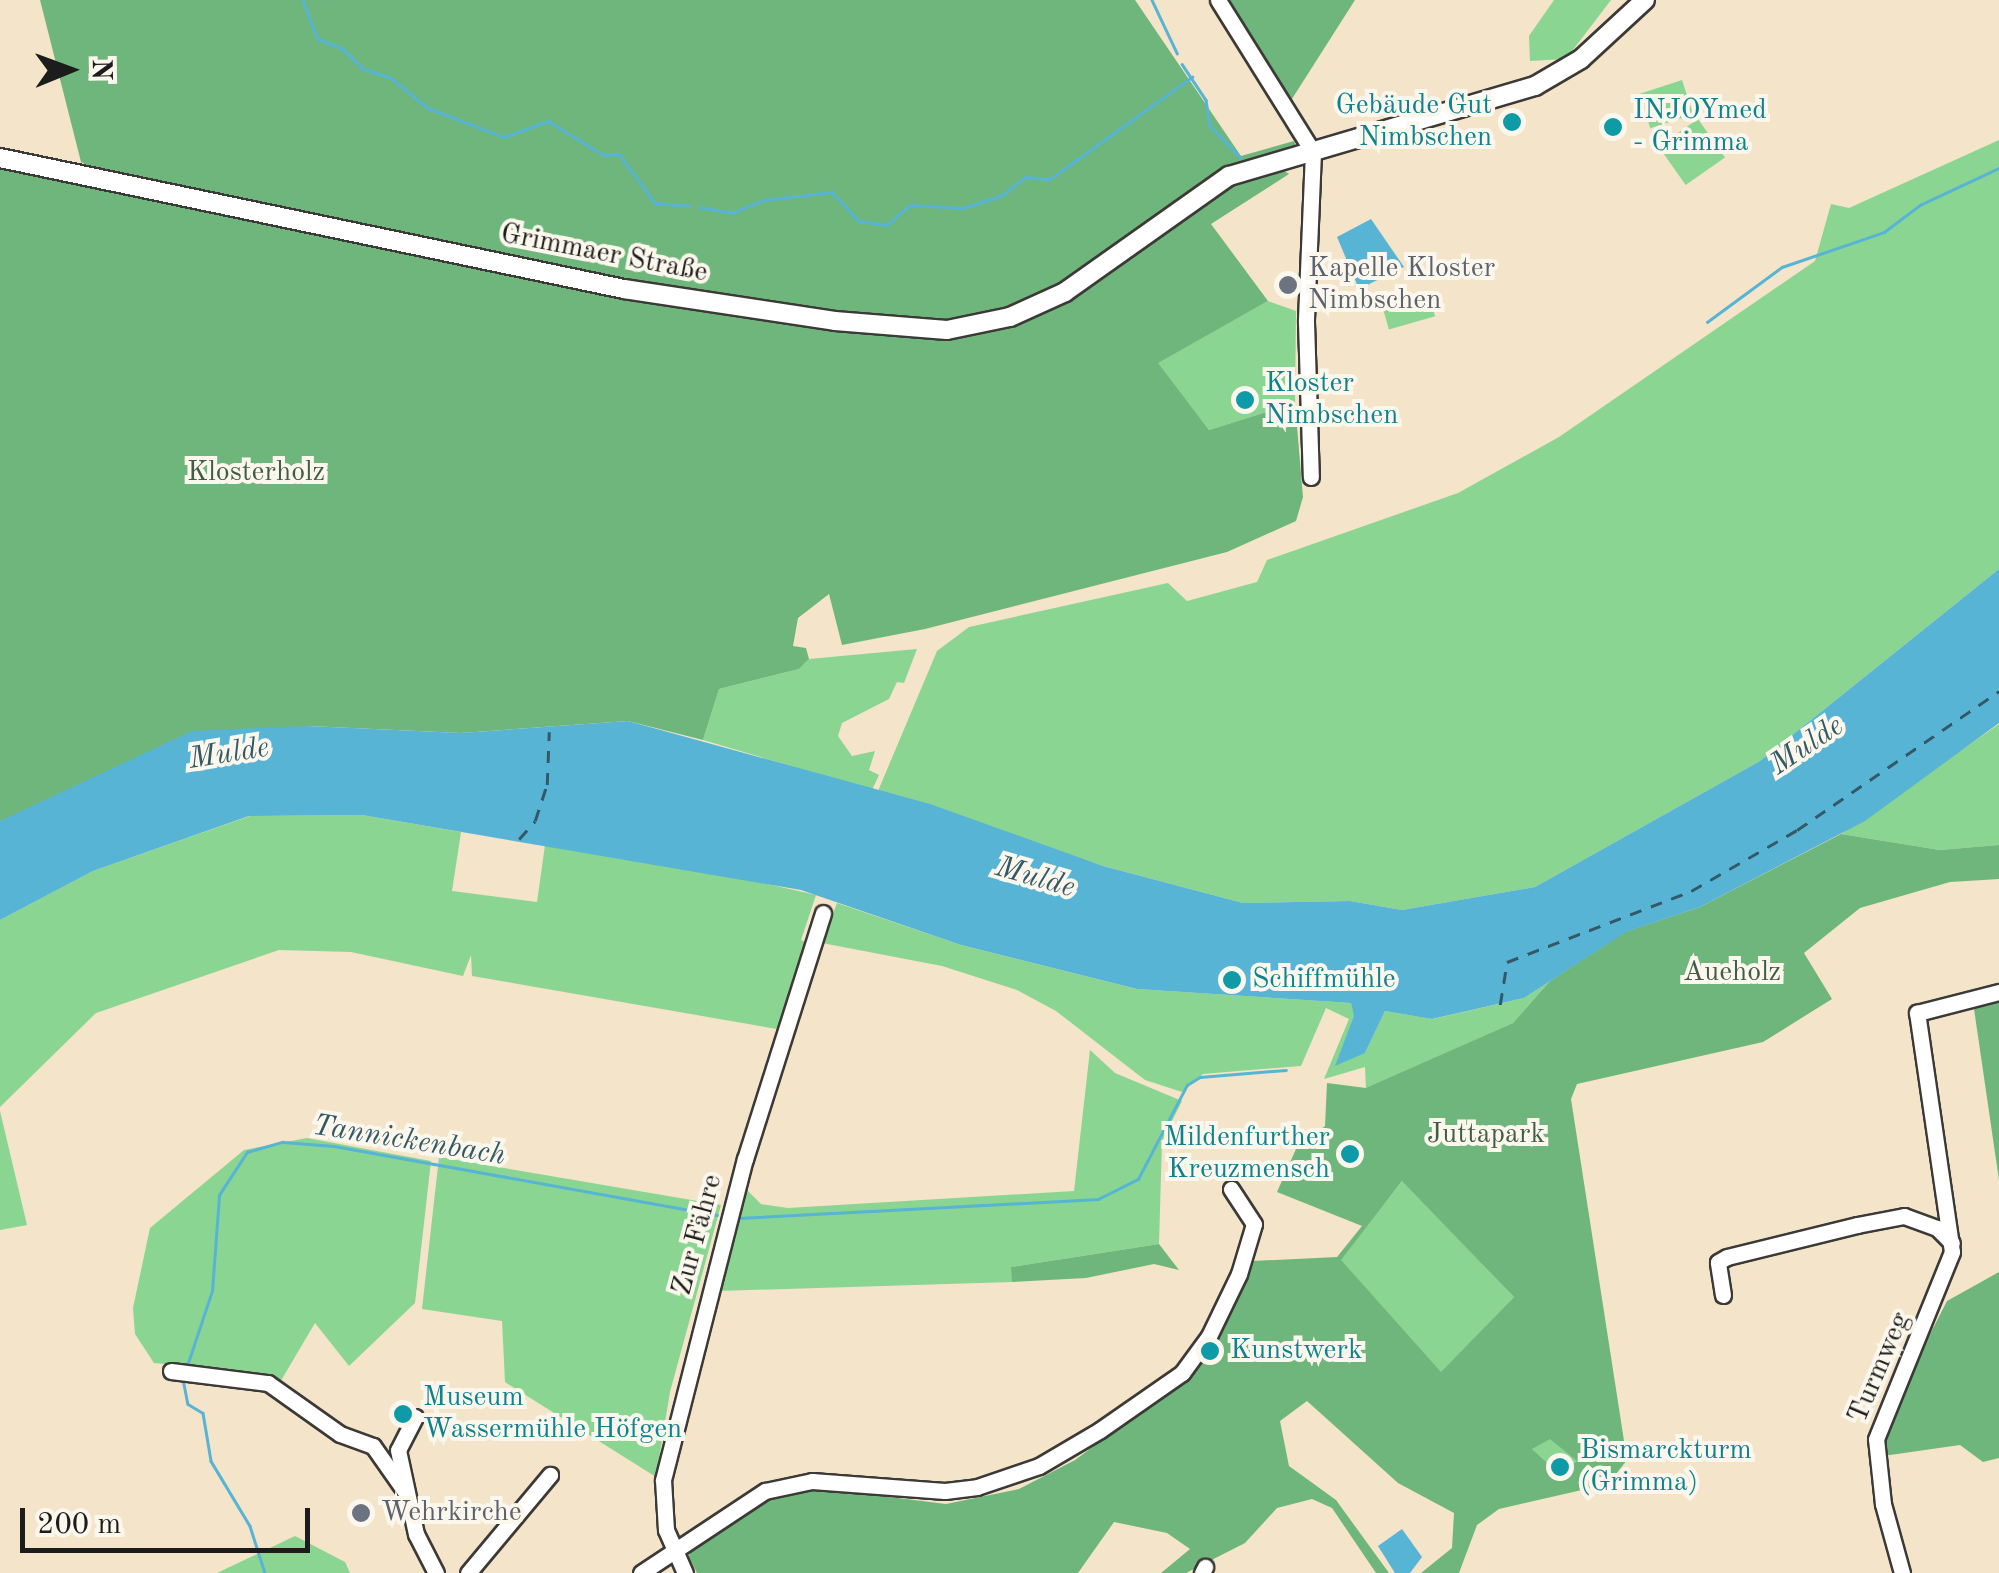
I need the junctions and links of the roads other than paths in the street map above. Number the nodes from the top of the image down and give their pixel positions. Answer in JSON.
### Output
{"nodes":[{"id":1,"x":1218,"y":0,"type":"edge"},
{"id":2,"x":1645,"y":0,"type":"edge"},
{"id":3,"x":1313,"y":152,"type":"junction"},
{"id":4,"x":0,"y":158,"type":"edge"},
{"id":5,"x":1311,"y":477,"type":"dead end"},
{"id":6,"x":823,"y":913,"type":"dead end"},
{"id":7,"x":1999,"y":992,"type":"edge"},
{"id":8,"x":1230,"y":1189,"type":"dead end"},
{"id":9,"x":1952,"y":1243,"type":"junction"},
{"id":10,"x":1723,"y":1295,"type":"dead end"},
{"id":11,"x":180,"y":1372,"type":"dead end"},
{"id":12,"x":415,"y":1416,"type":"dead end"},
{"id":13,"x":398,"y":1450,"type":"junction"},
{"id":14,"x":380,"y":1452,"type":"junction"},
{"id":15,"x":550,"y":1475,"type":"dead end"},
{"id":16,"x":406,"y":1493,"type":"junction"},
{"id":17,"x":673,"y":1555,"type":"junction"},
{"id":18,"x":436,"y":1573,"type":"edge"},
{"id":19,"x":468,"y":1573,"type":"edge"},
{"id":20,"x":640,"y":1573,"type":"edge"},
{"id":21,"x":684,"y":1573,"type":"edge"},
{"id":22,"x":1902,"y":1573,"type":"edge"}],
"edges":[{"from":1,"to":3,"type":"street"},
{"from":2,"to":3,"type":"main road","name":"Grimmaer Straße"},
{"from":3,"to":4,"type":"main road","name":"Grimmaer Straße"},
{"from":3,"to":5,"type":"street"},
{"from":6,"to":17,"type":"street","name":"Zur Fähre"},
{"from":7,"to":9,"type":"street","name":"Turmweg"},
{"from":8,"to":17,"type":"street"},
{"from":9,"to":10,"type":"street"},
{"from":9,"to":22,"type":"street","name":"Turmweg"},
{"from":11,"to":14,"type":"street"},
{"from":12,"to":13,"type":"street"},
{"from":13,"to":14,"type":"street"},
{"from":13,"to":16,"type":"street"},
{"from":14,"to":16,"type":"street"},
{"from":15,"to":19,"type":"street"},
{"from":16,"to":18,"type":"street"},
{"from":17,"to":20,"type":"street"},
{"from":17,"to":21,"type":"street","name":"Zur Fähre"}]}
